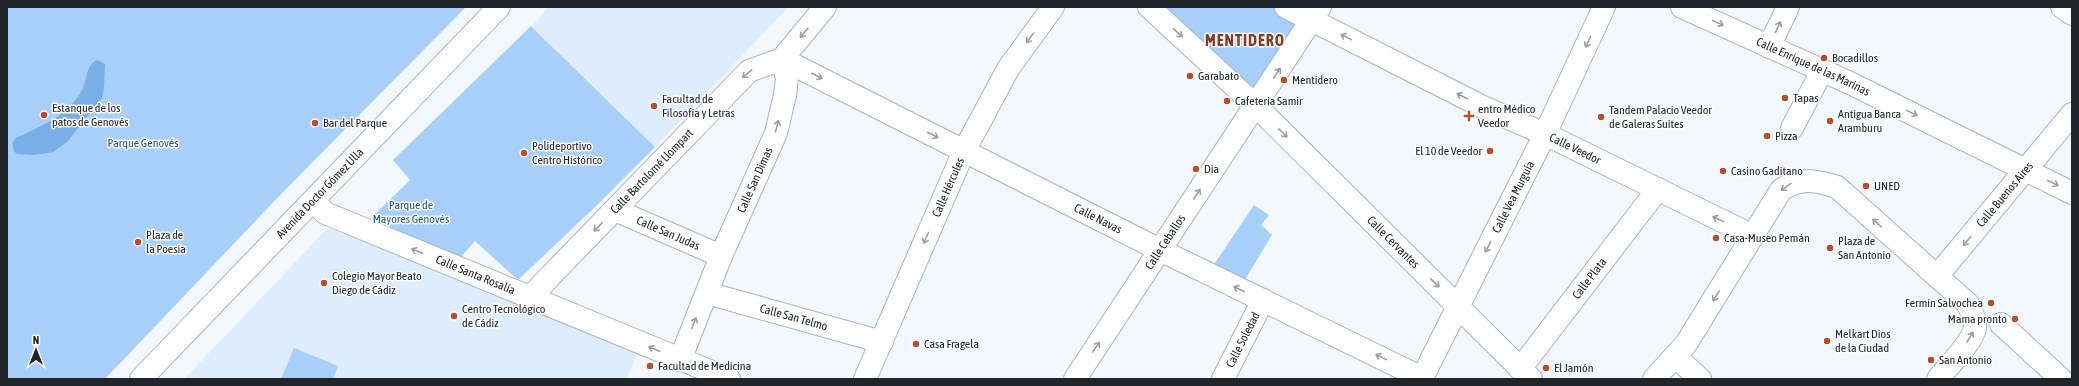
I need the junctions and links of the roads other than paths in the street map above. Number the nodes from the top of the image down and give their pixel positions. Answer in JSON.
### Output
{"nodes":[{"id":1,"x":500,"y":7,"type":"edge"},
{"id":2,"x":825,"y":7,"type":"edge"},
{"id":3,"x":1053,"y":7,"type":"edge"},
{"id":4,"x":1149,"y":7,"type":"edge"},
{"id":5,"x":1286,"y":7,"type":"edge"},
{"id":6,"x":1604,"y":7,"type":"edge"},
{"id":7,"x":1682,"y":7,"type":"edge"},
{"id":8,"x":1788,"y":7,"type":"edge"},
{"id":9,"x":2062,"y":7,"type":"edge"},
{"id":10,"x":1316,"y":13,"type":"edge"},
{"id":11,"x":2072,"y":14,"type":"edge"},
{"id":12,"x":1769,"y":47,"type":"junction"},
{"id":13,"x":782,"y":59,"type":"junction"},
{"id":14,"x":1822,"y":71,"type":"junction"},
{"id":15,"x":1255,"y":105,"type":"junction"},
{"id":16,"x":2072,"y":114,"type":"edge"},
{"id":17,"x":1792,"y":128,"type":"dead end"},
{"id":18,"x":1545,"y":134,"type":"junction"},
{"id":19,"x":964,"y":151,"type":"junction"},
{"id":20,"x":2026,"y":170,"type":"junction"},
{"id":21,"x":1658,"y":189,"type":"junction"},
{"id":22,"x":2072,"y":193,"type":"edge"},
{"id":23,"x":314,"y":201,"type":"junction"},
{"id":24,"x":615,"y":210,"type":"junction"},
{"id":25,"x":1753,"y":236,"type":"junction"},
{"id":26,"x":1160,"y":250,"type":"junction"},
{"id":27,"x":721,"y":256,"type":"junction"},
{"id":28,"x":1937,"y":276,"type":"junction"},
{"id":29,"x":707,"y":293,"type":"junction"},
{"id":30,"x":530,"y":297,"type":"junction"},
{"id":31,"x":1263,"y":300,"type":"junction"},
{"id":32,"x":1459,"y":306,"type":"junction"},
{"id":33,"x":2001,"y":324,"type":"dead end"},
{"id":34,"x":882,"y":342,"type":"junction"},
{"id":35,"x":1675,"y":356,"type":"junction"},
{"id":36,"x":680,"y":360,"type":"junction"},
{"id":37,"x":1526,"y":374,"type":"edge"},
{"id":38,"x":1415,"y":377,"type":"edge"},
{"id":39,"x":141,"y":379,"type":"edge"},
{"id":40,"x":729,"y":379,"type":"edge"},
{"id":41,"x":865,"y":379,"type":"edge"},
{"id":42,"x":1075,"y":379,"type":"edge"},
{"id":43,"x":1223,"y":379,"type":"edge"},
{"id":44,"x":1654,"y":379,"type":"edge"},
{"id":45,"x":1700,"y":379,"type":"edge"},
{"id":46,"x":1938,"y":379,"type":"edge"},
{"id":47,"x":2062,"y":379,"type":"edge"}],
"edges":[{"from":1,"to":23,"type":"street","name":"Avenida Doctor Gómez Ulla"},
{"from":2,"to":13,"type":"street","one_way":true},
{"from":3,"to":19,"type":"street","name":"Calle Hércules","one_way":true},
{"from":4,"to":15,"type":"street","name":"Calle Cervantes","one_way":true},
{"from":5,"to":10,"type":"street","name":"Calle Veedor"},
{"from":6,"to":18,"type":"street","name":"Calle Vea Murguía","one_way":true},
{"from":7,"to":12,"type":"street","name":"Calle Enrique de las Marinas","one_way":true},
{"from":12,"to":8,"type":"street","one_way":true},
{"from":9,"to":11,"type":"street"},
{"from":15,"to":10,"type":"street","name":"Calle Ceballos","one_way":true},
{"from":18,"to":10,"type":"street","name":"Calle Veedor","one_way":true},
{"from":12,"to":14,"type":"street","name":"Calle Enrique de las Marinas"},
{"from":13,"to":19,"type":"street","name":"Calle Navas","one_way":true},
{"from":13,"to":24,"type":"street","name":"Calle Bartolomé Llompart","one_way":true},
{"from":27,"to":13,"type":"street","name":"Calle San Dimas","one_way":true},
{"from":14,"to":17,"type":"street"},
{"from":14,"to":20,"type":"street","name":"Calle Enrique de las Marinas","one_way":true},
{"from":26,"to":15,"type":"street","name":"Calle Ceballos","one_way":true},
{"from":15,"to":32,"type":"street","name":"Calle Cervantes","one_way":true},
{"from":16,"to":20,"type":"street","name":"Calle Buenos Aires"},
{"from":18,"to":21,"type":"street","name":"Calle Veedor"},
{"from":18,"to":32,"type":"street","name":"Calle Vea Murguía","one_way":true},
{"from":19,"to":26,"type":"street","name":"Calle Navas"},
{"from":19,"to":34,"type":"street","name":"Calle Hércules","one_way":true},
{"from":20,"to":22,"type":"street","name":"Calle Enrique de las Marinas","one_way":true},
{"from":20,"to":28,"type":"street","name":"Calle Buenos Aires","one_way":true},
{"from":25,"to":21,"type":"street","name":"Calle Veedor","one_way":true},
{"from":21,"to":37,"type":"street","name":"Calle Plata"},
{"from":30,"to":23,"type":"street","name":"Calle Santa Rosalía","one_way":true},
{"from":23,"to":39,"type":"street","name":"Avenida Doctor Gómez Ulla"},
{"from":24,"to":27,"type":"street","name":"Calle San Judas"},
{"from":24,"to":30,"type":"street","name":"Calle Bartolomé Llompart","one_way":true},
{"from":28,"to":25,"type":"street","one_way":true},
{"from":25,"to":35,"type":"street","one_way":true},
{"from":31,"to":26,"type":"street","name":"Calle Navas","one_way":true},
{"from":42,"to":26,"type":"street","name":"Calle Ceballos","one_way":true},
{"from":27,"to":29,"type":"street","name":"Calle San Dimas"},
{"from":46,"to":28,"type":"street","one_way":true},
{"from":29,"to":34,"type":"street","name":"Calle San Telmo"},
{"from":36,"to":29,"type":"street","name":"Calle San Dimas","one_way":true},
{"from":36,"to":30,"type":"street","name":"Calle Santa Rosalía","one_way":true},
{"from":38,"to":31,"type":"street","name":"Calle Navas","one_way":true},
{"from":31,"to":43,"type":"street","name":"Calle Soledad"},
{"from":32,"to":37,"type":"street","name":"Calle Cervantes"},
{"from":32,"to":38,"type":"street","name":"Calle Vea Murguía"},
{"from":33,"to":47,"type":"street"},
{"from":34,"to":41,"type":"street","name":"Calle Hércules"},
{"from":35,"to":44,"type":"street"},
{"from":35,"to":45,"type":"street"},
{"from":36,"to":40,"type":"street","name":"Calle Santa Rosalía"}]}
